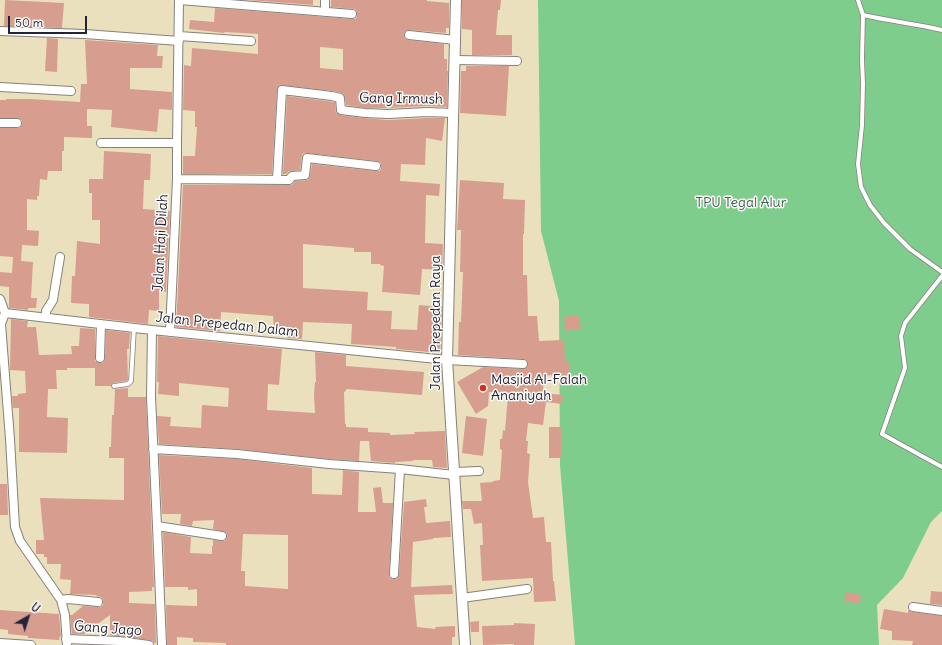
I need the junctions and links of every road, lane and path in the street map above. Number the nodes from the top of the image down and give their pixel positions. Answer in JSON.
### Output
{"nodes":[{"id":1,"x":180,"y":0,"type":"edge"},
{"id":2,"x":325,"y":0,"type":"edge"},
{"id":3,"x":456,"y":0,"type":"edge"},
{"id":4,"x":858,"y":0,"type":"edge"},
{"id":5,"x":325,"y":12,"type":"junction"},
{"id":6,"x":352,"y":14,"type":"dead end"},
{"id":7,"x":863,"y":15,"type":"junction"},
{"id":8,"x":942,"y":30,"type":"edge"},
{"id":9,"x":0,"y":31,"type":"edge"},
{"id":10,"x":409,"y":35,"type":"dead end"},
{"id":11,"x":179,"y":38,"type":"junction"},
{"id":12,"x":456,"y":40,"type":"junction"},
{"id":13,"x":251,"y":41,"type":"dead end"},
{"id":14,"x":455,"y":60,"type":"junction"},
{"id":15,"x":517,"y":61,"type":"dead end"},
{"id":16,"x":0,"y":87,"type":"edge"},
{"id":17,"x":71,"y":91,"type":"dead end"},
{"id":18,"x":453,"y":113,"type":"junction"},
{"id":19,"x":0,"y":122,"type":"edge"},
{"id":20,"x":17,"y":123,"type":"dead end"},
{"id":21,"x":101,"y":143,"type":"dead end"},
{"id":22,"x":176,"y":143,"type":"junction"},
{"id":23,"x":376,"y":166,"type":"dead end"},
{"id":24,"x":177,"y":179,"type":"junction"},
{"id":25,"x":277,"y":180,"type":"junction"},
{"id":26,"x":60,"y":257,"type":"dead end"},
{"id":27,"x":942,"y":272,"type":"edge"},
{"id":28,"x":942,"y":276,"type":"edge"},
{"id":29,"x":0,"y":299,"type":"edge"},
{"id":30,"x":5,"y":313,"type":"junction"},
{"id":31,"x":46,"y":318,"type":"junction"},
{"id":32,"x":0,"y":324,"type":"edge"},
{"id":33,"x":101,"y":324,"type":"junction"},
{"id":34,"x":134,"y":328,"type":"junction"},
{"id":35,"x":152,"y":330,"type":"junction"},
{"id":36,"x":170,"y":332,"type":"junction"},
{"id":37,"x":1,"y":349,"type":"edge"},
{"id":38,"x":100,"y":358,"type":"dead end"},
{"id":39,"x":447,"y":360,"type":"junction"},
{"id":40,"x":523,"y":364,"type":"dead end"},
{"id":41,"x":114,"y":386,"type":"dead end"},
{"id":42,"x":0,"y":437,"type":"edge"},
{"id":43,"x":10,"y":439,"type":"junction"},
{"id":44,"x":153,"y":449,"type":"junction"},
{"id":45,"x":942,"y":466,"type":"edge"},
{"id":46,"x":400,"y":469,"type":"junction"},
{"id":47,"x":479,"y":471,"type":"dead end"},
{"id":48,"x":454,"y":473,"type":"junction"},
{"id":49,"x":157,"y":526,"type":"junction"},
{"id":50,"x":222,"y":536,"type":"dead end"},
{"id":51,"x":394,"y":574,"type":"dead end"},
{"id":52,"x":527,"y":589,"type":"dead end"},
{"id":53,"x":462,"y":598,"type":"junction"},
{"id":54,"x":62,"y":600,"type":"junction"},
{"id":55,"x":98,"y":602,"type":"dead end"},
{"id":56,"x":913,"y":607,"type":"dead end"},
{"id":57,"x":942,"y":611,"type":"edge"},
{"id":58,"x":66,"y":642,"type":"edge"},
{"id":59,"x":0,"y":643,"type":"edge"},
{"id":60,"x":32,"y":645,"type":"edge"},
{"id":61,"x":149,"y":645,"type":"edge"},
{"id":62,"x":162,"y":645,"type":"edge"},
{"id":63,"x":465,"y":645,"type":"edge"}],
"edges":[{"from":1,"to":5,"type":"street"},
{"from":1,"to":11,"type":"street"},
{"from":2,"to":5,"type":"street"},
{"from":3,"to":12,"type":"street","name":"Jalan Prepedan Raya"},
{"from":4,"to":7,"type":"lane"},
{"from":5,"to":6,"type":"street"},
{"from":7,"to":8,"type":"lane"},
{"from":7,"to":27,"type":"lane"},
{"from":9,"to":11,"type":"street"},
{"from":10,"to":12,"type":"street"},
{"from":11,"to":13,"type":"street"},
{"from":11,"to":22,"type":"street"},
{"from":12,"to":14,"type":"street","name":"Jalan Prepedan Raya"},
{"from":14,"to":15,"type":"street"},
{"from":14,"to":18,"type":"street","name":"Jalan Prepedan Raya"},
{"from":16,"to":17,"type":"street"},
{"from":18,"to":25,"type":"street","name":"Gang Irmush"},
{"from":18,"to":39,"type":"street","name":"Jalan Prepedan Raya"},
{"from":19,"to":20,"type":"street"},
{"from":21,"to":22,"type":"street"},
{"from":22,"to":24,"type":"street"},
{"from":23,"to":25,"type":"street"},
{"from":24,"to":25,"type":"street"},
{"from":24,"to":36,"type":"street","name":"Jalan Haji Dilah"},
{"from":26,"to":31,"type":"street"},
{"from":28,"to":45,"type":"lane"},
{"from":29,"to":30,"type":"street"},
{"from":30,"to":31,"type":"street","name":"Jalan Prepedan Dalam"},
{"from":30,"to":32,"type":"street"},
{"from":31,"to":33,"type":"street","name":"Jalan Prepedan Dalam"},
{"from":32,"to":37,"type":"street"},
{"from":33,"to":34,"type":"street","name":"Jalan Prepedan Dalam"},
{"from":33,"to":38,"type":"street"},
{"from":34,"to":35,"type":"street","name":"Jalan Prepedan Dalam"},
{"from":34,"to":41,"type":"lane"},
{"from":35,"to":36,"type":"street","name":"Jalan Prepedan Dalam"},
{"from":35,"to":44,"type":"street"},
{"from":36,"to":39,"type":"street","name":"Jalan Prepedan Dalam"},
{"from":37,"to":43,"type":"street"},
{"from":39,"to":40,"type":"street","name":"Jalan Prepedan Dalam"},
{"from":39,"to":48,"type":"street","name":"Jalan Prepedan Raya"},
{"from":42,"to":43,"type":"street"},
{"from":43,"to":54,"type":"street"},
{"from":44,"to":46,"type":"street"},
{"from":44,"to":49,"type":"street"},
{"from":46,"to":48,"type":"street"},
{"from":46,"to":51,"type":"street"},
{"from":47,"to":48,"type":"street"},
{"from":48,"to":53,"type":"street","name":"Jalan Prepedan Raya"},
{"from":49,"to":50,"type":"street"},
{"from":49,"to":62,"type":"street"},
{"from":52,"to":53,"type":"street"},
{"from":53,"to":63,"type":"street","name":"Jalan Prepedan Raya"},
{"from":54,"to":55,"type":"street"},
{"from":54,"to":58,"type":"street"},
{"from":56,"to":57,"type":"street"},
{"from":58,"to":61,"type":"street","name":"Gang Jago"},
{"from":59,"to":60,"type":"street"}]}
